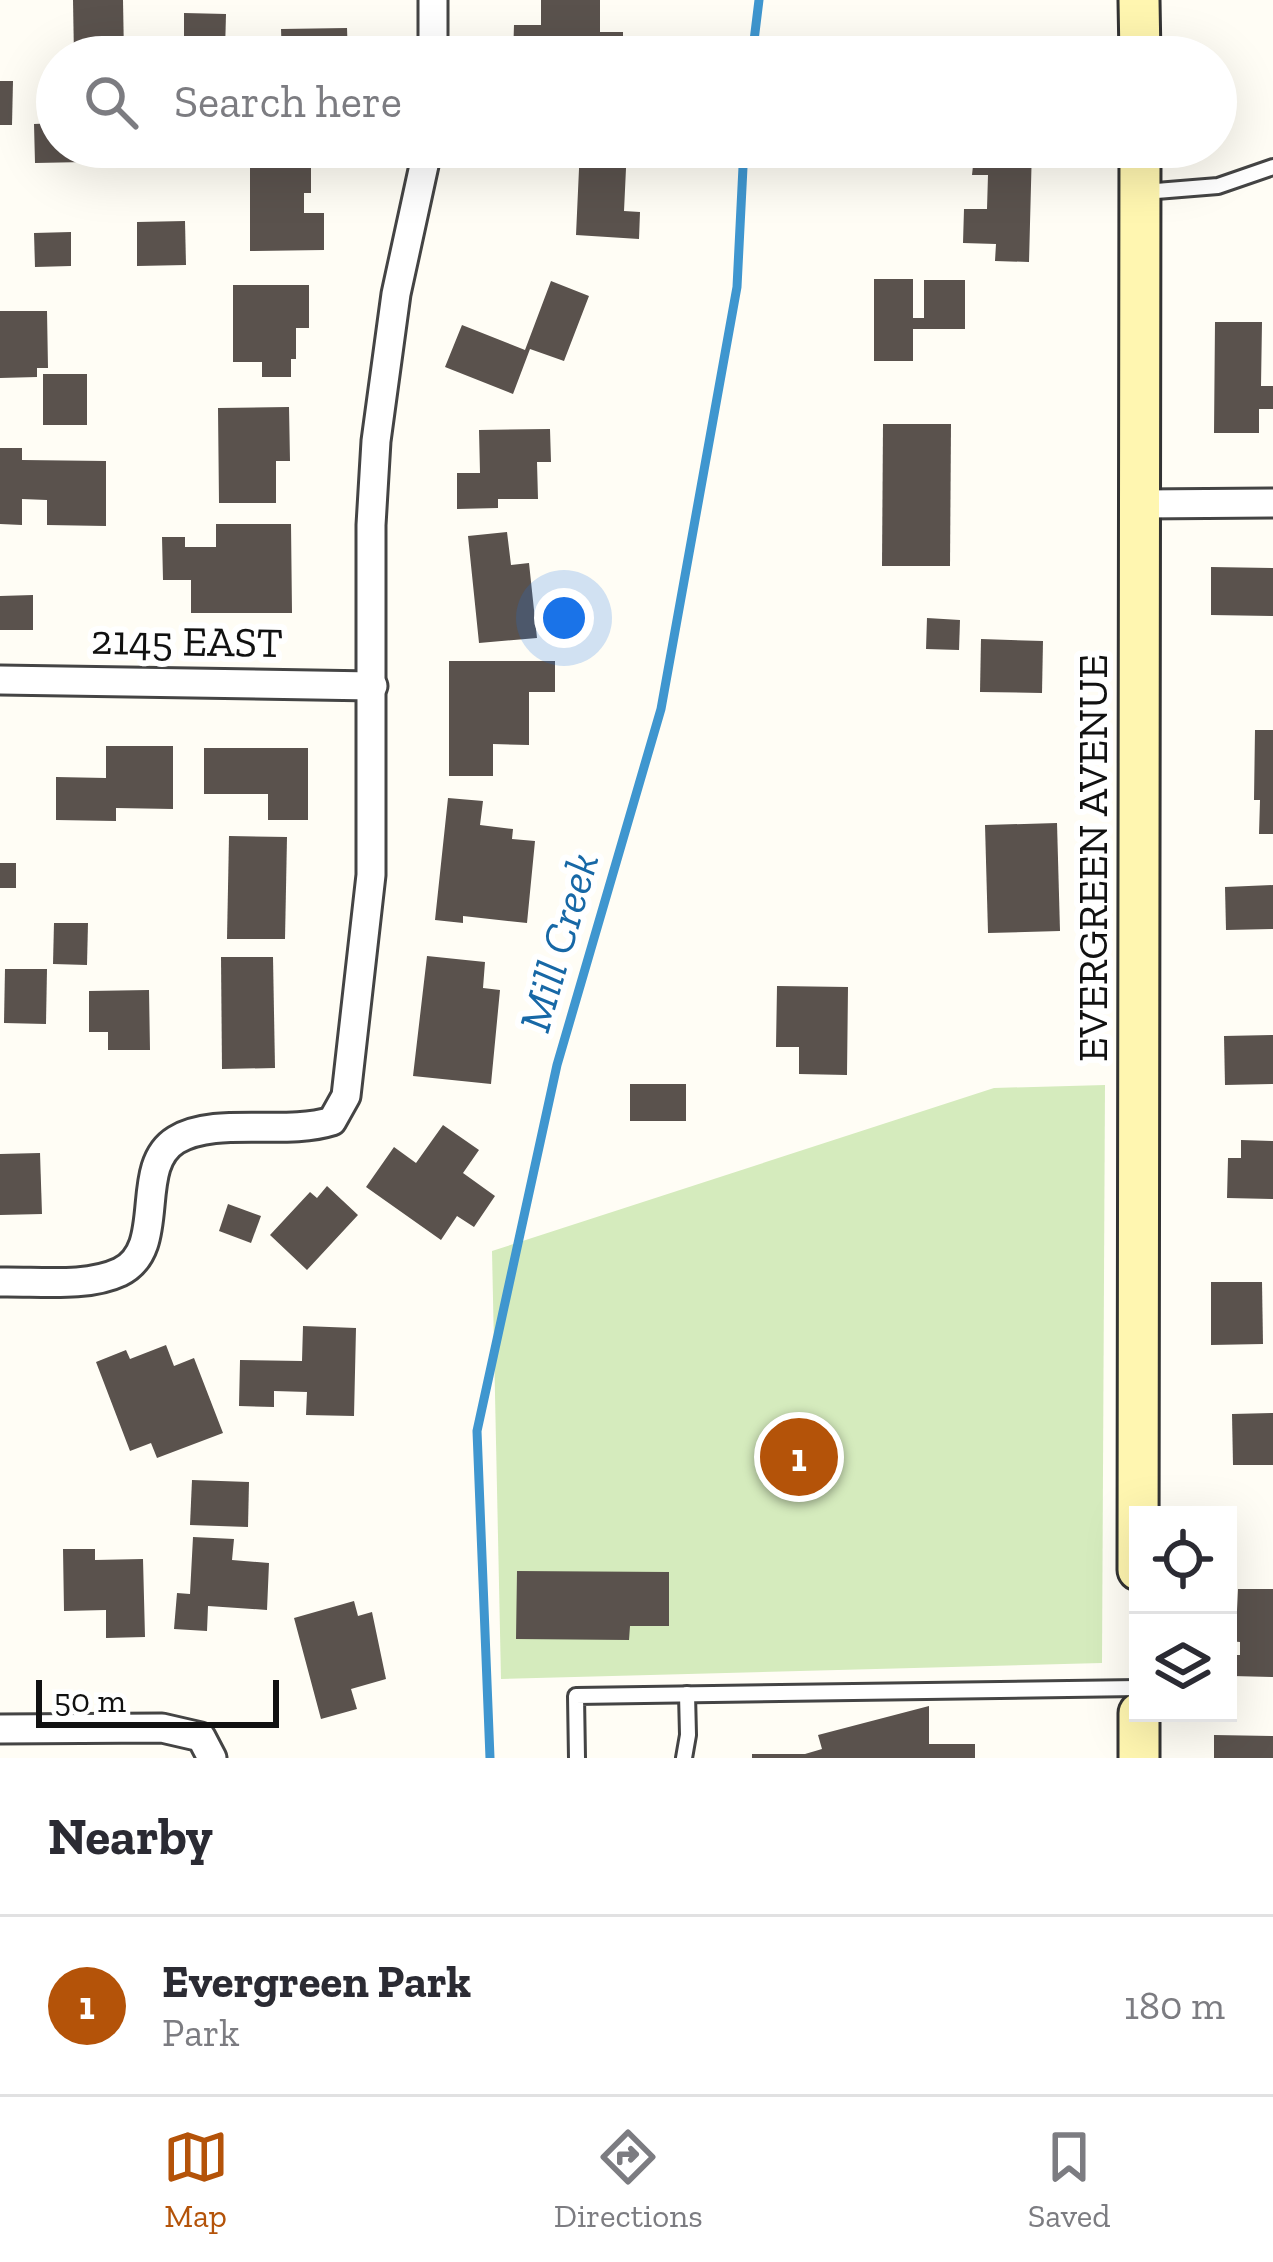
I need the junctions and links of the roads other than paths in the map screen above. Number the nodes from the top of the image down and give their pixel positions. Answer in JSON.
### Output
{"nodes":[{"id":1,"x":433,"y":0,"type":"edge"},
{"id":2,"x":1139,"y":0,"type":"edge"},
{"id":3,"x":433,"y":36,"type":"edge"},
{"id":4,"x":1140,"y":36,"type":"edge"},
{"id":5,"x":1273,"y":166,"type":"edge"},
{"id":6,"x":423,"y":168,"type":"edge"},
{"id":7,"x":1140,"y":168,"type":"edge"},
{"id":8,"x":1140,"y":192,"type":"junction"},
{"id":9,"x":1273,"y":503,"type":"edge"},
{"id":10,"x":1141,"y":504,"type":"junction"},
{"id":11,"x":0,"y":680,"type":"edge"},
{"id":12,"x":373,"y":686,"type":"junction"},
{"id":13,"x":0,"y":1282,"type":"edge"},
{"id":14,"x":1138,"y":1506,"type":"edge"},
{"id":15,"x":1129,"y":1688,"type":"edge"},
{"id":16,"x":687,"y":1694,"type":"junction"},
{"id":17,"x":1138,"y":1722,"type":"edge"},
{"id":18,"x":0,"y":1729,"type":"edge"},
{"id":19,"x":212,"y":1758,"type":"edge"},
{"id":20,"x":577,"y":1758,"type":"edge"},
{"id":21,"x":684,"y":1758,"type":"edge"},
{"id":22,"x":1138,"y":1758,"type":"edge"}],
"edges":[{"from":1,"to":3,"type":"street"},
{"from":2,"to":4,"type":"street"},
{"from":5,"to":8,"type":"lane"},
{"from":6,"to":12,"type":"street"},
{"from":7,"to":8,"type":"street","name":"EVERGREEN AVENUE"},
{"from":8,"to":10,"type":"street","name":"EVERGREEN AVENUE"},
{"from":9,"to":10,"type":"street"},
{"from":10,"to":14,"type":"street","name":"EVERGREEN AVENUE"},
{"from":11,"to":12,"type":"street","name":"2145 EAST"},
{"from":12,"to":13,"type":"street"},
{"from":15,"to":16,"type":"lane"},
{"from":16,"to":20,"type":"lane"},
{"from":16,"to":21,"type":"lane"},
{"from":17,"to":22,"type":"street"},
{"from":18,"to":19,"type":"street"}]}
